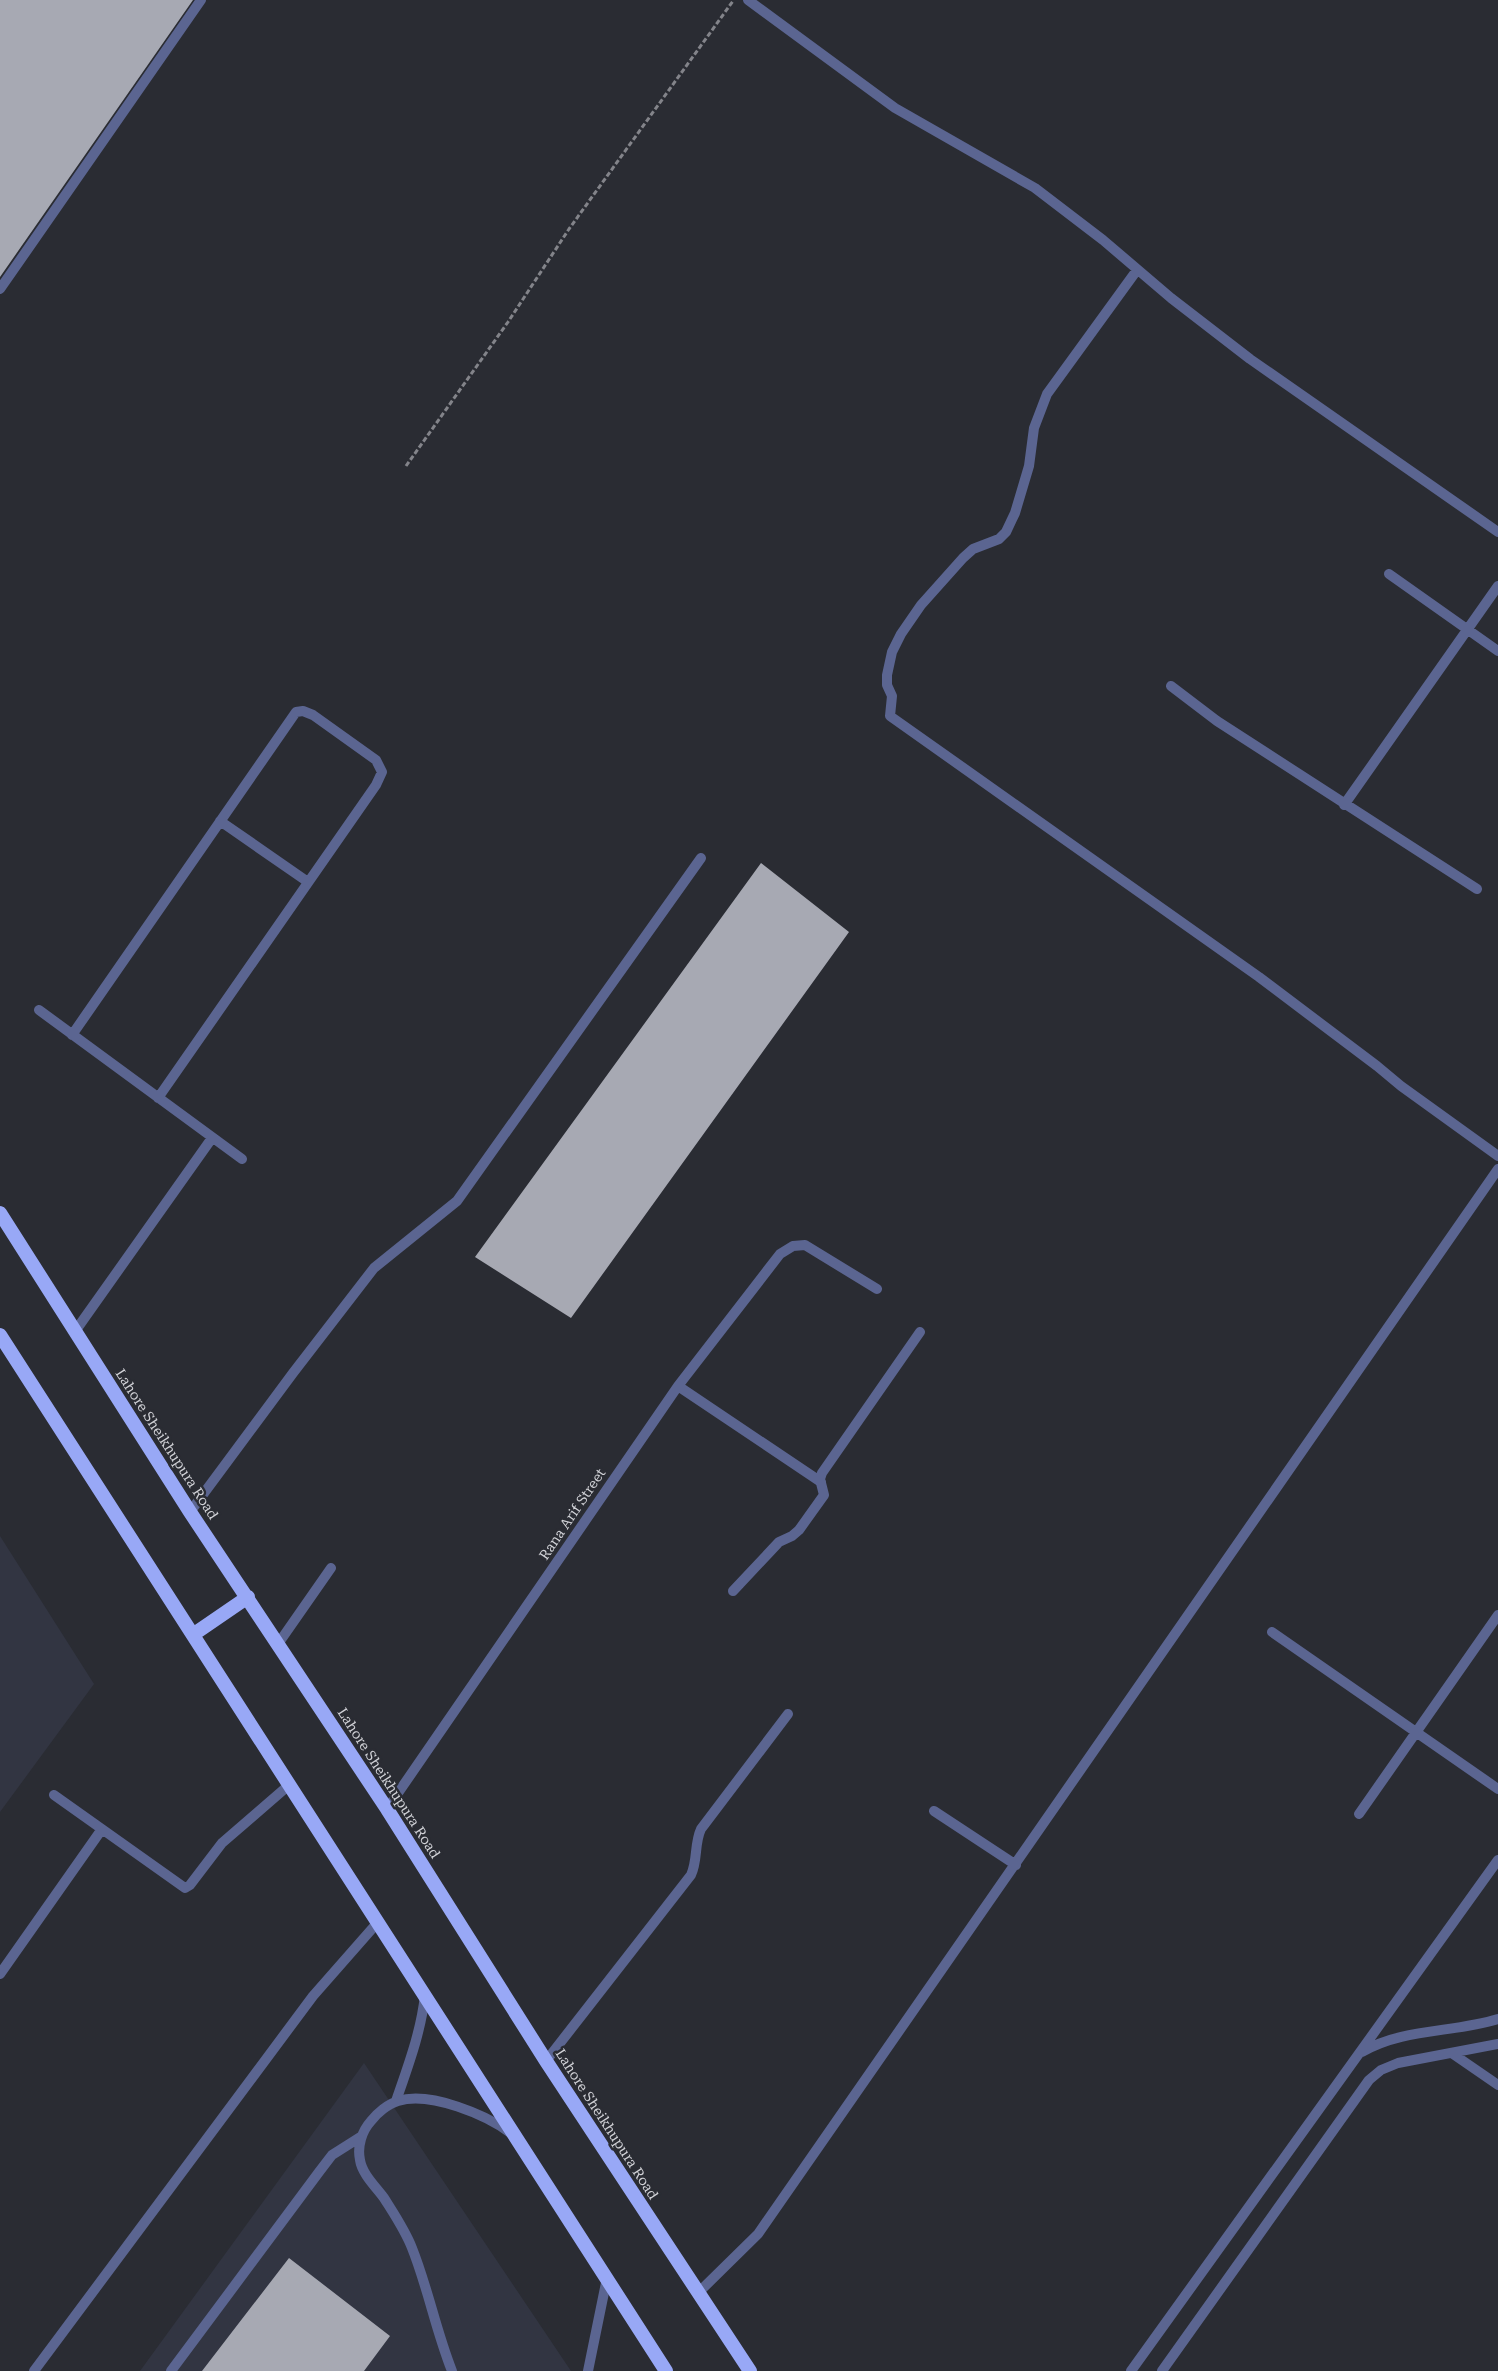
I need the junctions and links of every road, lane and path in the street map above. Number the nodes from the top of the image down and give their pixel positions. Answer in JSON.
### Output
{"nodes":[{"id":1,"x":201,"y":0,"type":"edge"},
{"id":2,"x":733,"y":0,"type":"edge"},
{"id":3,"x":748,"y":0,"type":"edge"},
{"id":4,"x":1137,"y":270,"type":"junction"},
{"id":5,"x":0,"y":289,"type":"edge"},
{"id":6,"x":406,"y":466,"type":"dead end"},
{"id":7,"x":1498,"y":532,"type":"edge"},
{"id":8,"x":1389,"y":574,"type":"dead end"},
{"id":9,"x":1498,"y":586,"type":"edge"},
{"id":10,"x":1467,"y":630,"type":"junction"},
{"id":11,"x":1498,"y":651,"type":"edge"},
{"id":12,"x":1170,"y":686,"type":"dead end"},
{"id":13,"x":1344,"y":805,"type":"junction"},
{"id":14,"x":220,"y":821,"type":"junction"},
{"id":15,"x":701,"y":858,"type":"dead end"},
{"id":16,"x":308,"y":882,"type":"junction"},
{"id":17,"x":1477,"y":889,"type":"dead end"},
{"id":18,"x":39,"y":1010,"type":"dead end"},
{"id":19,"x":72,"y":1035,"type":"junction"},
{"id":20,"x":158,"y":1098,"type":"junction"},
{"id":21,"x":212,"y":1138,"type":"junction"},
{"id":22,"x":1498,"y":1156,"type":"edge"},
{"id":23,"x":242,"y":1160,"type":"dead end"},
{"id":24,"x":1498,"y":1169,"type":"edge"},
{"id":25,"x":0,"y":1213,"type":"edge"},
{"id":26,"x":877,"y":1290,"type":"dead end"},
{"id":27,"x":76,"y":1330,"type":"junction"},
{"id":28,"x":920,"y":1332,"type":"dead end"},
{"id":29,"x":0,"y":1335,"type":"edge"},
{"id":30,"x":678,"y":1386,"type":"junction"},
{"id":31,"x":821,"y":1482,"type":"junction"},
{"id":32,"x":190,"y":1512,"type":"junction"},
{"id":33,"x":331,"y":1568,"type":"dead end"},
{"id":34,"x":733,"y":1591,"type":"dead end"},
{"id":35,"x":248,"y":1597,"type":"junction"},
{"id":36,"x":1498,"y":1615,"type":"edge"},
{"id":37,"x":1272,"y":1632,"type":"dead end"},
{"id":38,"x":194,"y":1634,"type":"junction"},
{"id":39,"x":278,"y":1644,"type":"junction"},
{"id":40,"x":788,"y":1714,"type":"dead end"},
{"id":41,"x":1415,"y":1731,"type":"junction"},
{"id":42,"x":289,"y":1785,"type":"junction"},
{"id":43,"x":1498,"y":1789,"type":"edge"},
{"id":44,"x":54,"y":1795,"type":"dead end"},
{"id":45,"x":387,"y":1809,"type":"junction"},
{"id":46,"x":934,"y":1811,"type":"dead end"},
{"id":47,"x":1359,"y":1814,"type":"dead end"},
{"id":48,"x":102,"y":1829,"type":"junction"},
{"id":49,"x":1498,"y":1860,"type":"edge"},
{"id":50,"x":1016,"y":1864,"type":"junction"},
{"id":51,"x":378,"y":1922,"type":"junction"},
{"id":52,"x":0,"y":1974,"type":"edge"},
{"id":53,"x":425,"y":1996,"type":"junction"},
{"id":54,"x":1498,"y":2019,"type":"edge"},
{"id":55,"x":1498,"y":2044,"type":"edge"},
{"id":56,"x":1359,"y":2054,"type":"junction"},
{"id":57,"x":1453,"y":2054,"type":"junction"},
{"id":58,"x":546,"y":2060,"type":"junction"},
{"id":59,"x":1498,"y":2085,"type":"edge"},
{"id":60,"x":396,"y":2101,"type":"junction"},
{"id":61,"x":362,"y":2136,"type":"junction"},
{"id":62,"x":517,"y":2138,"type":"junction"},
{"id":63,"x":607,"y":2278,"type":"junction"},
{"id":64,"x":699,"y":2292,"type":"junction"},
{"id":65,"x":34,"y":2371,"type":"edge"},
{"id":66,"x":171,"y":2371,"type":"edge"},
{"id":67,"x":452,"y":2371,"type":"edge"},
{"id":68,"x":588,"y":2371,"type":"edge"},
{"id":69,"x":666,"y":2371,"type":"edge"},
{"id":70,"x":750,"y":2371,"type":"edge"},
{"id":71,"x":1131,"y":2371,"type":"edge"},
{"id":72,"x":1162,"y":2371,"type":"edge"}],
"edges":[{"from":1,"to":5,"type":"street"},
{"from":2,"to":6,"type":"path"},
{"from":3,"to":4,"type":"street"},
{"from":4,"to":7,"type":"street"},
{"from":4,"to":22,"type":"street"},
{"from":8,"to":10,"type":"street"},
{"from":9,"to":10,"type":"street"},
{"from":10,"to":11,"type":"street"},
{"from":10,"to":13,"type":"street"},
{"from":12,"to":13,"type":"street"},
{"from":13,"to":17,"type":"street"},
{"from":14,"to":16,"type":"street"},
{"from":14,"to":16,"type":"street"},
{"from":14,"to":19,"type":"street"},
{"from":15,"to":32,"type":"street"},
{"from":16,"to":20,"type":"street"},
{"from":18,"to":19,"type":"street"},
{"from":19,"to":20,"type":"street"},
{"from":20,"to":21,"type":"street"},
{"from":21,"to":23,"type":"street"},
{"from":21,"to":27,"type":"street"},
{"from":24,"to":50,"type":"street"},
{"from":25,"to":27,"type":"highway","name":"Lahore Sheikhupura Road"},
{"from":26,"to":30,"type":"street","name":"Rana Arif Street"},
{"from":27,"to":32,"type":"highway","name":"Lahore Sheikhupura Road"},
{"from":28,"to":31,"type":"street"},
{"from":29,"to":38,"type":"highway"},
{"from":30,"to":31,"type":"street"},
{"from":30,"to":45,"type":"street","name":"Rana Arif Street"},
{"from":31,"to":34,"type":"street"},
{"from":32,"to":35,"type":"highway","name":"Lahore Sheikhupura Road"},
{"from":33,"to":39,"type":"street"},
{"from":35,"to":38,"type":"highway"},
{"from":35,"to":39,"type":"highway","name":"Lahore Sheikhupura Road"},
{"from":36,"to":41,"type":"street"},
{"from":37,"to":41,"type":"street"},
{"from":38,"to":42,"type":"highway"},
{"from":39,"to":45,"type":"highway","name":"Lahore Sheikhupura Road"},
{"from":40,"to":58,"type":"street"},
{"from":41,"to":43,"type":"street"},
{"from":41,"to":47,"type":"street"},
{"from":42,"to":48,"type":"street"},
{"from":42,"to":51,"type":"highway"},
{"from":44,"to":48,"type":"street"},
{"from":45,"to":58,"type":"highway","name":"Lahore Sheikhupura Road"},
{"from":46,"to":50,"type":"street"},
{"from":48,"to":52,"type":"street"},
{"from":49,"to":56,"type":"street"},
{"from":50,"to":64,"type":"street"},
{"from":51,"to":53,"type":"highway"},
{"from":51,"to":65,"type":"street"},
{"from":53,"to":60,"type":"street"},
{"from":53,"to":62,"type":"highway"},
{"from":54,"to":56,"type":"street"},
{"from":55,"to":57,"type":"street"},
{"from":56,"to":71,"type":"street"},
{"from":57,"to":59,"type":"street"},
{"from":57,"to":72,"type":"street"},
{"from":58,"to":64,"type":"highway","name":"Lahore Sheikhupura Road"},
{"from":60,"to":61,"type":"street"},
{"from":60,"to":62,"type":"street"},
{"from":61,"to":66,"type":"street"},
{"from":61,"to":67,"type":"street"},
{"from":62,"to":63,"type":"highway"},
{"from":63,"to":68,"type":"street"},
{"from":63,"to":69,"type":"highway"},
{"from":64,"to":70,"type":"highway","name":"Lahore Sheikhupura Road"}]}
